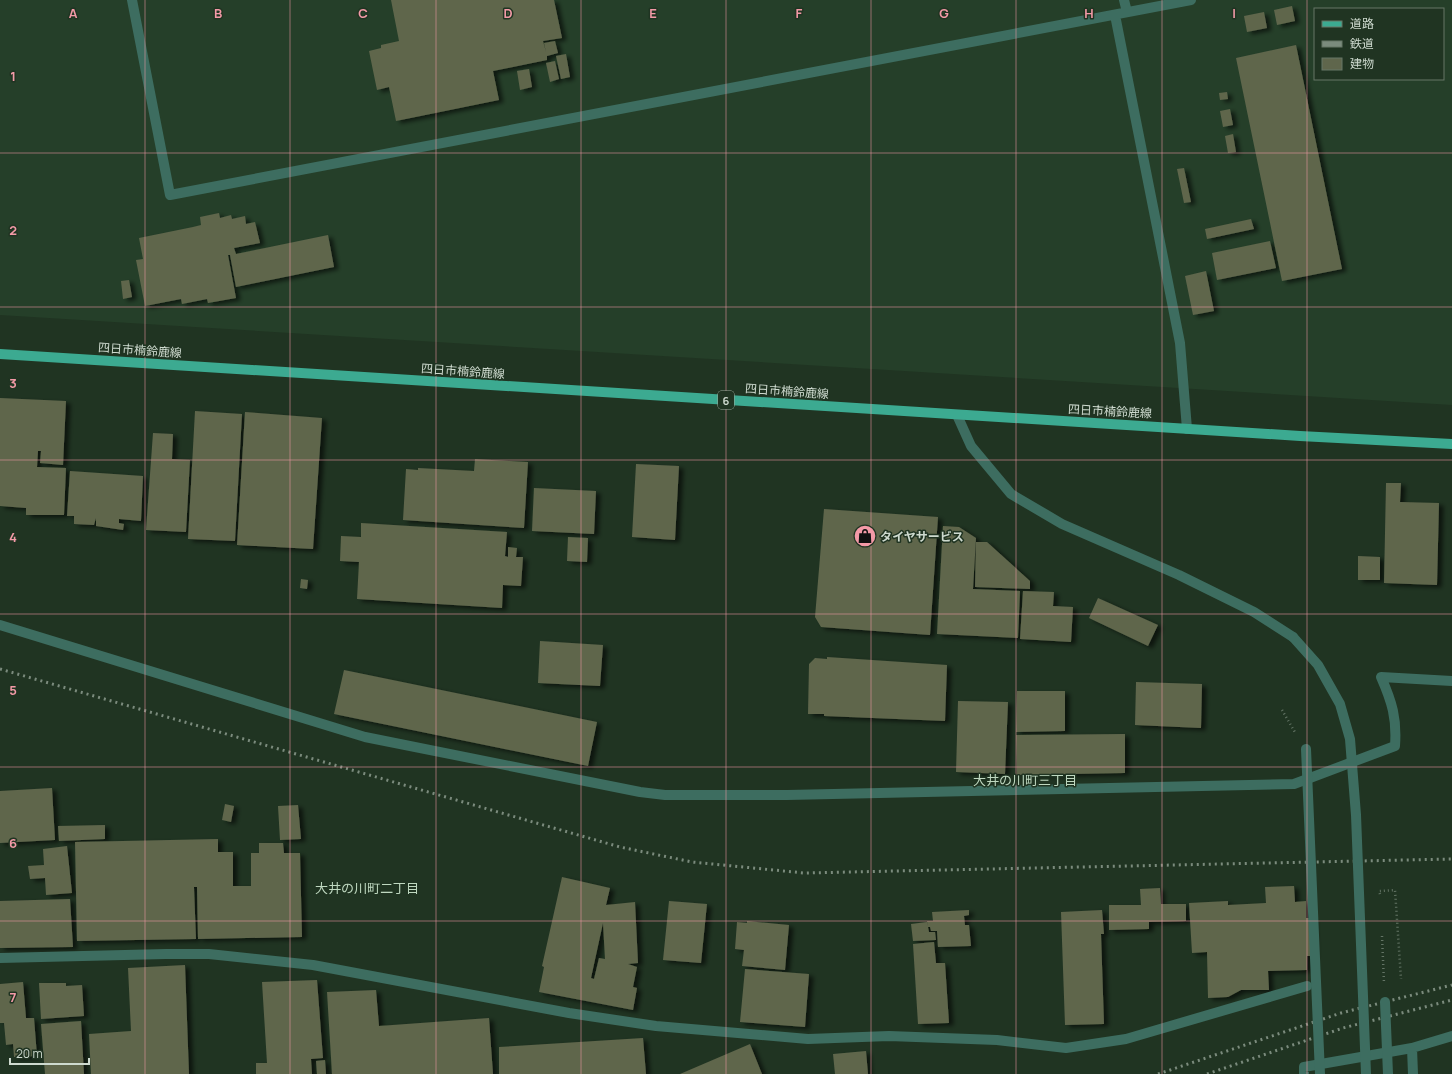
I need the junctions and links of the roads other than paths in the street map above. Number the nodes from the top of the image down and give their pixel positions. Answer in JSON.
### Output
{"nodes":[{"id":1,"x":132,"y":0,"type":"edge"},
{"id":2,"x":1124,"y":0,"type":"edge"},
{"id":3,"x":1191,"y":0,"type":"edge"},
{"id":4,"x":1127,"y":12,"type":"junction"},
{"id":5,"x":1115,"y":15,"type":"junction"},
{"id":6,"x":0,"y":354,"type":"edge"},
{"id":7,"x":957,"y":415,"type":"junction"},
{"id":8,"x":1187,"y":429,"type":"junction"},
{"id":9,"x":1452,"y":444,"type":"edge"},
{"id":10,"x":0,"y":625,"type":"edge"},
{"id":11,"x":1452,"y":681,"type":"edge"},
{"id":12,"x":1306,"y":750,"type":"road end"},
{"id":13,"x":0,"y":958,"type":"edge"},
{"id":14,"x":1307,"y":986,"type":"dead end"},
{"id":15,"x":1385,"y":1002,"type":"road end"},
{"id":16,"x":1452,"y":1036,"type":"edge"},
{"id":17,"x":1412,"y":1048,"type":"junction"},
{"id":18,"x":1304,"y":1074,"type":"edge"},
{"id":19,"x":1320,"y":1074,"type":"edge"},
{"id":20,"x":1366,"y":1074,"type":"edge"},
{"id":21,"x":1388,"y":1074,"type":"edge"},
{"id":22,"x":1413,"y":1074,"type":"edge"}],
"edges":[{"from":1,"to":5,"type":"street"},
{"from":2,"to":4,"type":"street"},
{"from":3,"to":4,"type":"street"},
{"from":4,"to":5,"type":"street"},
{"from":5,"to":8,"type":"street"},
{"from":6,"to":7,"type":"main road","name":"四日市楠鈴鹿線","number":"6"},
{"from":7,"to":8,"type":"main road","name":"四日市楠鈴鹿線","number":"6"},
{"from":7,"to":20,"type":"street","bridge":true},
{"from":8,"to":9,"type":"main road","name":"四日市楠鈴鹿線","number":"6"},
{"from":10,"to":11,"type":"street"},
{"from":12,"to":19,"type":"street","bridge":true},
{"from":13,"to":14,"type":"street"},
{"from":15,"to":21,"type":"street","bridge":true},
{"from":16,"to":17,"type":"street"},
{"from":17,"to":18,"type":"street"},
{"from":17,"to":22,"type":"street"}]}
